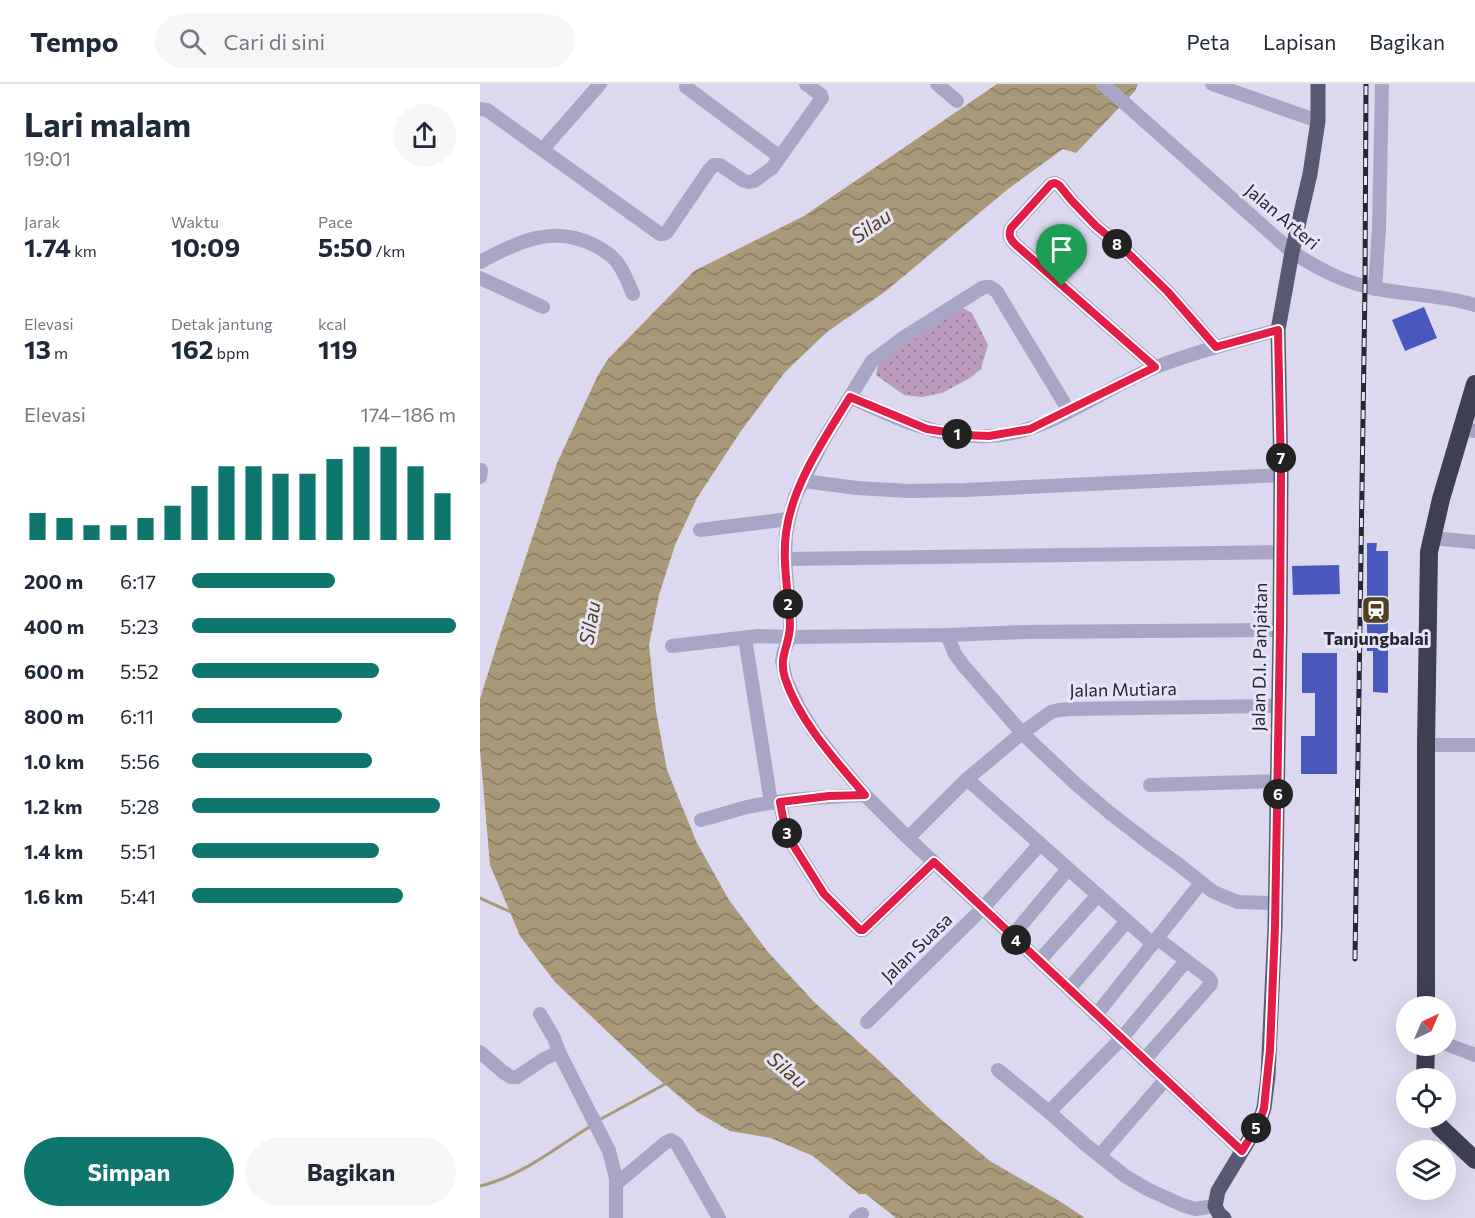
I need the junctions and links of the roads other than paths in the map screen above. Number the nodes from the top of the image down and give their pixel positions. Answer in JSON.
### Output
{"nodes":[{"id":1,"x":600,"y":84,"type":"edge"},
{"id":2,"x":806,"y":84,"type":"edge"},
{"id":3,"x":937,"y":84,"type":"edge"},
{"id":4,"x":1103,"y":84,"type":"edge"},
{"id":5,"x":1212,"y":84,"type":"edge"},
{"id":6,"x":1318,"y":84,"type":"edge"},
{"id":7,"x":1382,"y":84,"type":"edge"},
{"id":8,"x":686,"y":87,"type":"dead end"},
{"id":9,"x":957,"y":101,"type":"dead end"},
{"id":10,"x":480,"y":109,"type":"edge"},
{"id":11,"x":1318,"y":121,"type":"junction"},
{"id":12,"x":543,"y":149,"type":"junction"},
{"id":13,"x":780,"y":157,"type":"junction"},
{"id":14,"x":1292,"y":252,"type":"junction"},
{"id":15,"x":480,"y":262,"type":"edge"},
{"id":16,"x":480,"y":278,"type":"edge"},
{"id":17,"x":1375,"y":289,"type":"junction"},
{"id":18,"x":633,"y":294,"type":"dead end"},
{"id":19,"x":1475,"y":305,"type":"edge"},
{"id":20,"x":543,"y":307,"type":"dead end"},
{"id":21,"x":1278,"y":330,"type":"junction"},
{"id":22,"x":1216,"y":347,"type":"junction"},
{"id":23,"x":1155,"y":367,"type":"junction"},
{"id":24,"x":1475,"y":384,"type":"edge"},
{"id":25,"x":850,"y":397,"type":"junction"},
{"id":26,"x":1069,"y":411,"type":"junction"},
{"id":27,"x":1469,"y":430,"type":"edge"},
{"id":28,"x":1281,"y":476,"type":"junction"},
{"id":29,"x":803,"y":481,"type":"junction"},
{"id":30,"x":789,"y":519,"type":"junction"},
{"id":31,"x":700,"y":530,"type":"dead end"},
{"id":32,"x":1431,"y":538,"type":"junction"},
{"id":33,"x":1475,"y":542,"type":"edge"},
{"id":34,"x":1281,"y":552,"type":"junction"},
{"id":35,"x":785,"y":559,"type":"junction"},
{"id":36,"x":1280,"y":630,"type":"junction"},
{"id":37,"x":947,"y":635,"type":"junction"},
{"id":38,"x":790,"y":636,"type":"junction"},
{"id":39,"x":745,"y":638,"type":"junction"},
{"id":40,"x":672,"y":646,"type":"dead end"},
{"id":41,"x":1278,"y":706,"type":"junction"},
{"id":42,"x":1022,"y":733,"type":"junction"},
{"id":43,"x":1426,"y":745,"type":"junction"},
{"id":44,"x":1475,"y":745,"type":"edge"},
{"id":45,"x":967,"y":779,"type":"junction"},
{"id":46,"x":1278,"y":781,"type":"junction"},
{"id":47,"x":1150,"y":785,"type":"dead end"},
{"id":48,"x":865,"y":795,"type":"junction"},
{"id":49,"x":776,"y":802,"type":"junction"},
{"id":50,"x":701,"y":820,"type":"dead end"},
{"id":51,"x":908,"y":838,"type":"junction"},
{"id":52,"x":1040,"y":844,"type":"junction"},
{"id":53,"x":934,"y":862,"type":"junction"},
{"id":54,"x":1068,"y":869,"type":"junction"},
{"id":55,"x":1201,"y":883,"type":"junction"},
{"id":56,"x":1098,"y":895,"type":"junction"},
{"id":57,"x":1275,"y":903,"type":"junction"},
{"id":58,"x":983,"y":909,"type":"junction"},
{"id":59,"x":1127,"y":921,"type":"junction"},
{"id":60,"x":1012,"y":936,"type":"junction"},
{"id":61,"x":1156,"y":941,"type":"junction"},
{"id":62,"x":1039,"y":961,"type":"junction"},
{"id":63,"x":1186,"y":961,"type":"junction"},
{"id":64,"x":1069,"y":989,"type":"junction"},
{"id":65,"x":1426,"y":996,"type":"edge"},
{"id":66,"x":540,"y":1014,"type":"dead end"},
{"id":67,"x":1096,"y":1015,"type":"junction"},
{"id":68,"x":867,"y":1022,"type":"dead end"},
{"id":69,"x":1121,"y":1039,"type":"junction"},
{"id":70,"x":1456,"y":1048,"type":"edge"},
{"id":71,"x":480,"y":1052,"type":"edge"},
{"id":72,"x":559,"y":1052,"type":"junction"},
{"id":73,"x":1475,"y":1055,"type":"edge"},
{"id":74,"x":1144,"y":1060,"type":"junction"},
{"id":75,"x":998,"y":1070,"type":"dead end"},
{"id":76,"x":1165,"y":1080,"type":"junction"},
{"id":77,"x":1049,"y":1112,"type":"junction"},
{"id":78,"x":1441,"y":1128,"type":"edge"},
{"id":79,"x":1242,"y":1151,"type":"junction"},
{"id":80,"x":1100,"y":1155,"type":"junction"},
{"id":81,"x":1475,"y":1160,"type":"edge"},
{"id":82,"x":616,"y":1184,"type":"junction"},
{"id":83,"x":1220,"y":1212,"type":"edge"},
{"id":84,"x":616,"y":1218,"type":"edge"},
{"id":85,"x":719,"y":1218,"type":"edge"}],
"edges":[{"from":1,"to":12,"type":"street"},
{"from":2,"to":13,"type":"street"},
{"from":3,"to":9,"type":"street"},
{"from":4,"to":14,"type":"street","name":"Jalan Arteri"},
{"from":5,"to":11,"type":"street"},
{"from":6,"to":11,"type":"main road","name":"Jalan D.I. Panjaitan"},
{"from":7,"to":17,"type":"street"},
{"from":8,"to":13,"type":"street"},
{"from":10,"to":12,"type":"street"},
{"from":11,"to":14,"type":"main road","name":"Jalan D.I. Panjaitan"},
{"from":12,"to":13,"type":"street"},
{"from":14,"to":17,"type":"street","name":"Jalan Arteri"},
{"from":14,"to":21,"type":"main road","name":"Jalan D.I. Panjaitan"},
{"from":15,"to":18,"type":"street"},
{"from":16,"to":20,"type":"street"},
{"from":17,"to":19,"type":"street","name":"Jalan Arteri"},
{"from":21,"to":22,"type":"street"},
{"from":21,"to":28,"type":"main road","name":"Jalan D.I. Panjaitan"},
{"from":22,"to":23,"type":"street"},
{"from":22,"to":23,"type":"street"},
{"from":23,"to":26,"type":"street"},
{"from":24,"to":27,"type":"highway"},
{"from":25,"to":26,"type":"street"},
{"from":25,"to":26,"type":"street"},
{"from":25,"to":29,"type":"street"},
{"from":27,"to":32,"type":"highway"},
{"from":28,"to":29,"type":"street"},
{"from":28,"to":34,"type":"main road","name":"Jalan D.I. Panjaitan"},
{"from":29,"to":30,"type":"street"},
{"from":30,"to":31,"type":"street"},
{"from":30,"to":35,"type":"street"},
{"from":32,"to":33,"type":"street"},
{"from":32,"to":43,"type":"highway"},
{"from":34,"to":35,"type":"street"},
{"from":34,"to":36,"type":"main road","name":"Jalan D.I. Panjaitan"},
{"from":35,"to":38,"type":"street"},
{"from":36,"to":37,"type":"street"},
{"from":36,"to":41,"type":"main road","name":"Jalan D.I. Panjaitan"},
{"from":37,"to":38,"type":"street"},
{"from":37,"to":42,"type":"street"},
{"from":38,"to":39,"type":"street"},
{"from":38,"to":48,"type":"street"},
{"from":39,"to":40,"type":"street"},
{"from":39,"to":49,"type":"street"},
{"from":41,"to":42,"type":"street","name":"Jalan Mutiara"},
{"from":41,"to":46,"type":"main road","name":"Jalan D.I. Panjaitan"},
{"from":42,"to":45,"type":"street","name":"Jalan Mutiara"},
{"from":42,"to":55,"type":"street"},
{"from":43,"to":44,"type":"street"},
{"from":43,"to":65,"type":"highway"},
{"from":45,"to":51,"type":"street","name":"Jalan Mutiara"},
{"from":45,"to":52,"type":"street"},
{"from":46,"to":47,"type":"street"},
{"from":46,"to":57,"type":"main road","name":"Jalan D.I. Panjaitan"},
{"from":48,"to":49,"type":"street"},
{"from":48,"to":51,"type":"street"},
{"from":49,"to":50,"type":"street"},
{"from":49,"to":53,"type":"street"},
{"from":51,"to":53,"type":"street"},
{"from":52,"to":54,"type":"street"},
{"from":52,"to":58,"type":"street","name":"Jalan Suasa"},
{"from":53,"to":58,"type":"street"},
{"from":54,"to":56,"type":"street"},
{"from":54,"to":60,"type":"street"},
{"from":55,"to":57,"type":"street"},
{"from":55,"to":61,"type":"street"},
{"from":56,"to":59,"type":"street"},
{"from":56,"to":62,"type":"street"},
{"from":57,"to":79,"type":"main road","name":"Jalan D.I. Panjaitan"},
{"from":58,"to":60,"type":"street"},
{"from":58,"to":68,"type":"street","name":"Jalan Suasa"},
{"from":59,"to":61,"type":"street"},
{"from":59,"to":64,"type":"street"},
{"from":60,"to":62,"type":"street"},
{"from":61,"to":63,"type":"street"},
{"from":61,"to":67,"type":"street"},
{"from":62,"to":64,"type":"street"},
{"from":63,"to":69,"type":"street"},
{"from":63,"to":74,"type":"street"},
{"from":64,"to":67,"type":"street"},
{"from":66,"to":72,"type":"street"},
{"from":67,"to":69,"type":"street"},
{"from":69,"to":74,"type":"street"},
{"from":69,"to":77,"type":"street"},
{"from":70,"to":73,"type":"street"},
{"from":71,"to":72,"type":"street"},
{"from":72,"to":82,"type":"street"},
{"from":74,"to":76,"type":"street"},
{"from":75,"to":77,"type":"street"},
{"from":76,"to":79,"type":"street"},
{"from":76,"to":80,"type":"street"},
{"from":77,"to":80,"type":"street"},
{"from":78,"to":81,"type":"highway"},
{"from":79,"to":83,"type":"main road","name":"Jalan D.I. Panjaitan"},
{"from":80,"to":83,"type":"street"},
{"from":82,"to":84,"type":"street"},
{"from":82,"to":85,"type":"street"}]}
